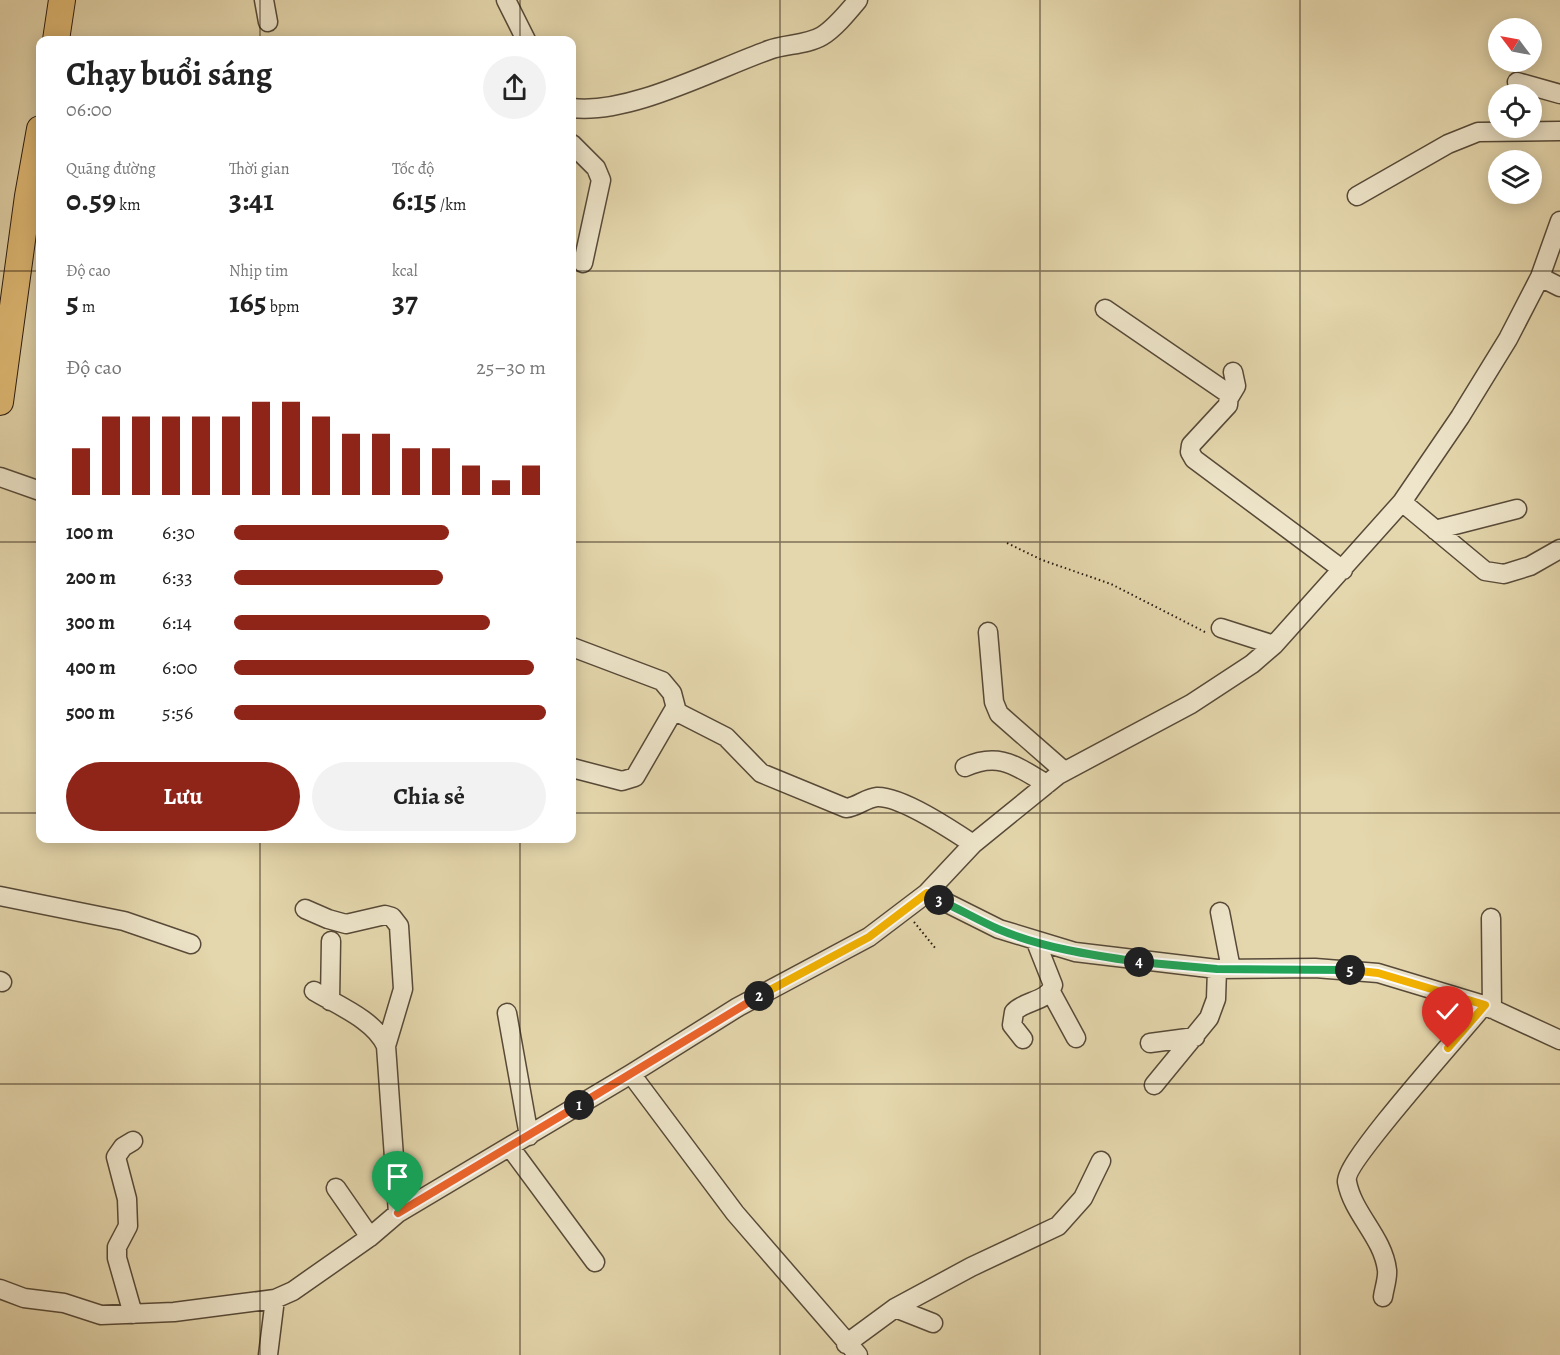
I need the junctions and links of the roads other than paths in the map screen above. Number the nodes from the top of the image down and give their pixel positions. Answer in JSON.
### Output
{"nodes":[{"id":1,"x":62,"y":0,"type":"edge"},
{"id":2,"x":264,"y":0,"type":"edge"},
{"id":3,"x":506,"y":0,"type":"edge"},
{"id":4,"x":858,"y":0,"type":"edge"},
{"id":5,"x":268,"y":22,"type":"dead end"},
{"id":6,"x":57,"y":36,"type":"edge"},
{"id":7,"x":524,"y":36,"type":"edge"},
{"id":8,"x":1518,"y":82,"type":"dead end"},
{"id":9,"x":1560,"y":94,"type":"edge"},
{"id":10,"x":576,"y":108,"type":"edge"},
{"id":11,"x":1560,"y":131,"type":"edge"},
{"id":12,"x":576,"y":148,"type":"edge"},
{"id":13,"x":36,"y":174,"type":"edge"},
{"id":14,"x":1357,"y":195,"type":"dead end"},
{"id":15,"x":34,"y":197,"type":"edge"},
{"id":16,"x":1560,"y":221,"type":"edge"},
{"id":17,"x":583,"y":263,"type":"dead end"},
{"id":18,"x":1540,"y":277,"type":"junction"},
{"id":19,"x":1560,"y":287,"type":"edge"},
{"id":20,"x":1105,"y":309,"type":"dead end"},
{"id":21,"x":1233,"y":372,"type":"dead end"},
{"id":22,"x":1230,"y":396,"type":"junction"},
{"id":23,"x":0,"y":402,"type":"edge"},
{"id":24,"x":0,"y":477,"type":"edge"},
{"id":25,"x":36,"y":490,"type":"edge"},
{"id":26,"x":1402,"y":502,"type":"junction"},
{"id":27,"x":1517,"y":509,"type":"dead end"},
{"id":28,"x":1435,"y":530,"type":"junction"},
{"id":29,"x":1560,"y":549,"type":"edge"},
{"id":30,"x":1343,"y":570,"type":"junction"},
{"id":31,"x":1214,"y":631,"type":"road end"},
{"id":32,"x":988,"y":632,"type":"dead end"},
{"id":33,"x":1274,"y":645,"type":"junction"},
{"id":34,"x":576,"y":649,"type":"edge"},
{"id":35,"x":675,"y":708,"type":"junction"},
{"id":36,"x":965,"y":767,"type":"dead end"},
{"id":37,"x":576,"y":769,"type":"edge"},
{"id":38,"x":1064,"y":771,"type":"junction"},
{"id":39,"x":1047,"y":784,"type":"junction"},
{"id":40,"x":973,"y":844,"type":"junction"},
{"id":41,"x":927,"y":893,"type":"junction"},
{"id":42,"x":0,"y":896,"type":"edge"},
{"id":43,"x":305,"y":909,"type":"dead end"},
{"id":44,"x":1220,"y":912,"type":"dead end"},
{"id":45,"x":1491,"y":918,"type":"dead end"},
{"id":46,"x":331,"y":941,"type":"dead end"},
{"id":47,"x":1036,"y":942,"type":"junction"},
{"id":48,"x":191,"y":944,"type":"dead end"},
{"id":49,"x":1224,"y":969,"type":"junction"},
{"id":50,"x":314,"y":991,"type":"dead end"},
{"id":51,"x":1051,"y":992,"type":"junction"},
{"id":52,"x":330,"y":1001,"type":"junction"},
{"id":53,"x":1488,"y":1007,"type":"junction"},
{"id":54,"x":507,"y":1013,"type":"dead end"},
{"id":55,"x":1195,"y":1037,"type":"junction"},
{"id":56,"x":1076,"y":1038,"type":"dead end"},
{"id":57,"x":1023,"y":1039,"type":"dead end"},
{"id":58,"x":1560,"y":1040,"type":"edge"},
{"id":59,"x":1150,"y":1043,"type":"dead end"},
{"id":60,"x":386,"y":1046,"type":"junction"},
{"id":61,"x":631,"y":1074,"type":"junction"},
{"id":62,"x":1154,"y":1085,"type":"dead end"},
{"id":63,"x":529,"y":1136,"type":"junction"},
{"id":64,"x":133,"y":1141,"type":"dead end"},
{"id":65,"x":510,"y":1147,"type":"junction"},
{"id":66,"x":1101,"y":1161,"type":"dead end"},
{"id":67,"x":336,"y":1188,"type":"dead end"},
{"id":68,"x":398,"y":1213,"type":"junction"},
{"id":69,"x":370,"y":1237,"type":"junction"},
{"id":70,"x":595,"y":1262,"type":"dead end"},
{"id":71,"x":0,"y":1289,"type":"edge"},
{"id":72,"x":1383,"y":1297,"type":"dead end"},
{"id":73,"x":274,"y":1299,"type":"junction"},
{"id":74,"x":895,"y":1308,"type":"junction"},
{"id":75,"x":133,"y":1314,"type":"junction"},
{"id":76,"x":933,"y":1323,"type":"dead end"},
{"id":77,"x":852,"y":1349,"type":"edge"},
{"id":78,"x":268,"y":1355,"type":"edge"}],
"edges":[{"from":1,"to":6,"type":"highway"},
{"from":2,"to":5,"type":"street"},
{"from":3,"to":7,"type":"street"},
{"from":4,"to":10,"type":"street"},
{"from":8,"to":9,"type":"street"},
{"from":11,"to":14,"type":"street"},
{"from":12,"to":17,"type":"street"},
{"from":13,"to":15,"type":"highway"},
{"from":15,"to":23,"type":"highway"},
{"from":16,"to":18,"type":"street"},
{"from":18,"to":19,"type":"street"},
{"from":18,"to":26,"type":"street"},
{"from":20,"to":22,"type":"street"},
{"from":21,"to":22,"type":"street"},
{"from":22,"to":30,"type":"street"},
{"from":24,"to":25,"type":"street"},
{"from":26,"to":28,"type":"street"},
{"from":26,"to":30,"type":"street"},
{"from":27,"to":28,"type":"street"},
{"from":28,"to":29,"type":"street"},
{"from":30,"to":33,"type":"street"},
{"from":31,"to":33,"type":"street"},
{"from":32,"to":38,"type":"street"},
{"from":33,"to":38,"type":"street"},
{"from":34,"to":35,"type":"street"},
{"from":35,"to":37,"type":"street"},
{"from":35,"to":40,"type":"street"},
{"from":36,"to":39,"type":"street"},
{"from":38,"to":39,"type":"street"},
{"from":39,"to":40,"type":"street"},
{"from":40,"to":41,"type":"street"},
{"from":41,"to":47,"type":"street"},
{"from":41,"to":61,"type":"street"},
{"from":42,"to":48,"type":"street"},
{"from":43,"to":60,"type":"street"},
{"from":44,"to":49,"type":"street"},
{"from":45,"to":53,"type":"street"},
{"from":46,"to":52,"type":"street"},
{"from":47,"to":49,"type":"street"},
{"from":47,"to":51,"type":"street"},
{"from":49,"to":53,"type":"street"},
{"from":49,"to":55,"type":"street"},
{"from":50,"to":52,"type":"street"},
{"from":51,"to":56,"type":"street"},
{"from":51,"to":57,"type":"street"},
{"from":52,"to":60,"type":"street"},
{"from":53,"to":58,"type":"street"},
{"from":53,"to":72,"type":"street"},
{"from":54,"to":63,"type":"street"},
{"from":55,"to":59,"type":"street"},
{"from":55,"to":62,"type":"street"},
{"from":60,"to":68,"type":"street"},
{"from":61,"to":63,"type":"street"},
{"from":61,"to":77,"type":"street"},
{"from":63,"to":65,"type":"street"},
{"from":64,"to":75,"type":"street"},
{"from":65,"to":68,"type":"street"},
{"from":65,"to":70,"type":"street"},
{"from":66,"to":74,"type":"street"},
{"from":67,"to":69,"type":"street"},
{"from":68,"to":69,"type":"street"},
{"from":69,"to":73,"type":"street"},
{"from":71,"to":75,"type":"street"},
{"from":73,"to":75,"type":"street"},
{"from":73,"to":78,"type":"street"},
{"from":74,"to":76,"type":"street"},
{"from":74,"to":77,"type":"street"}]}
